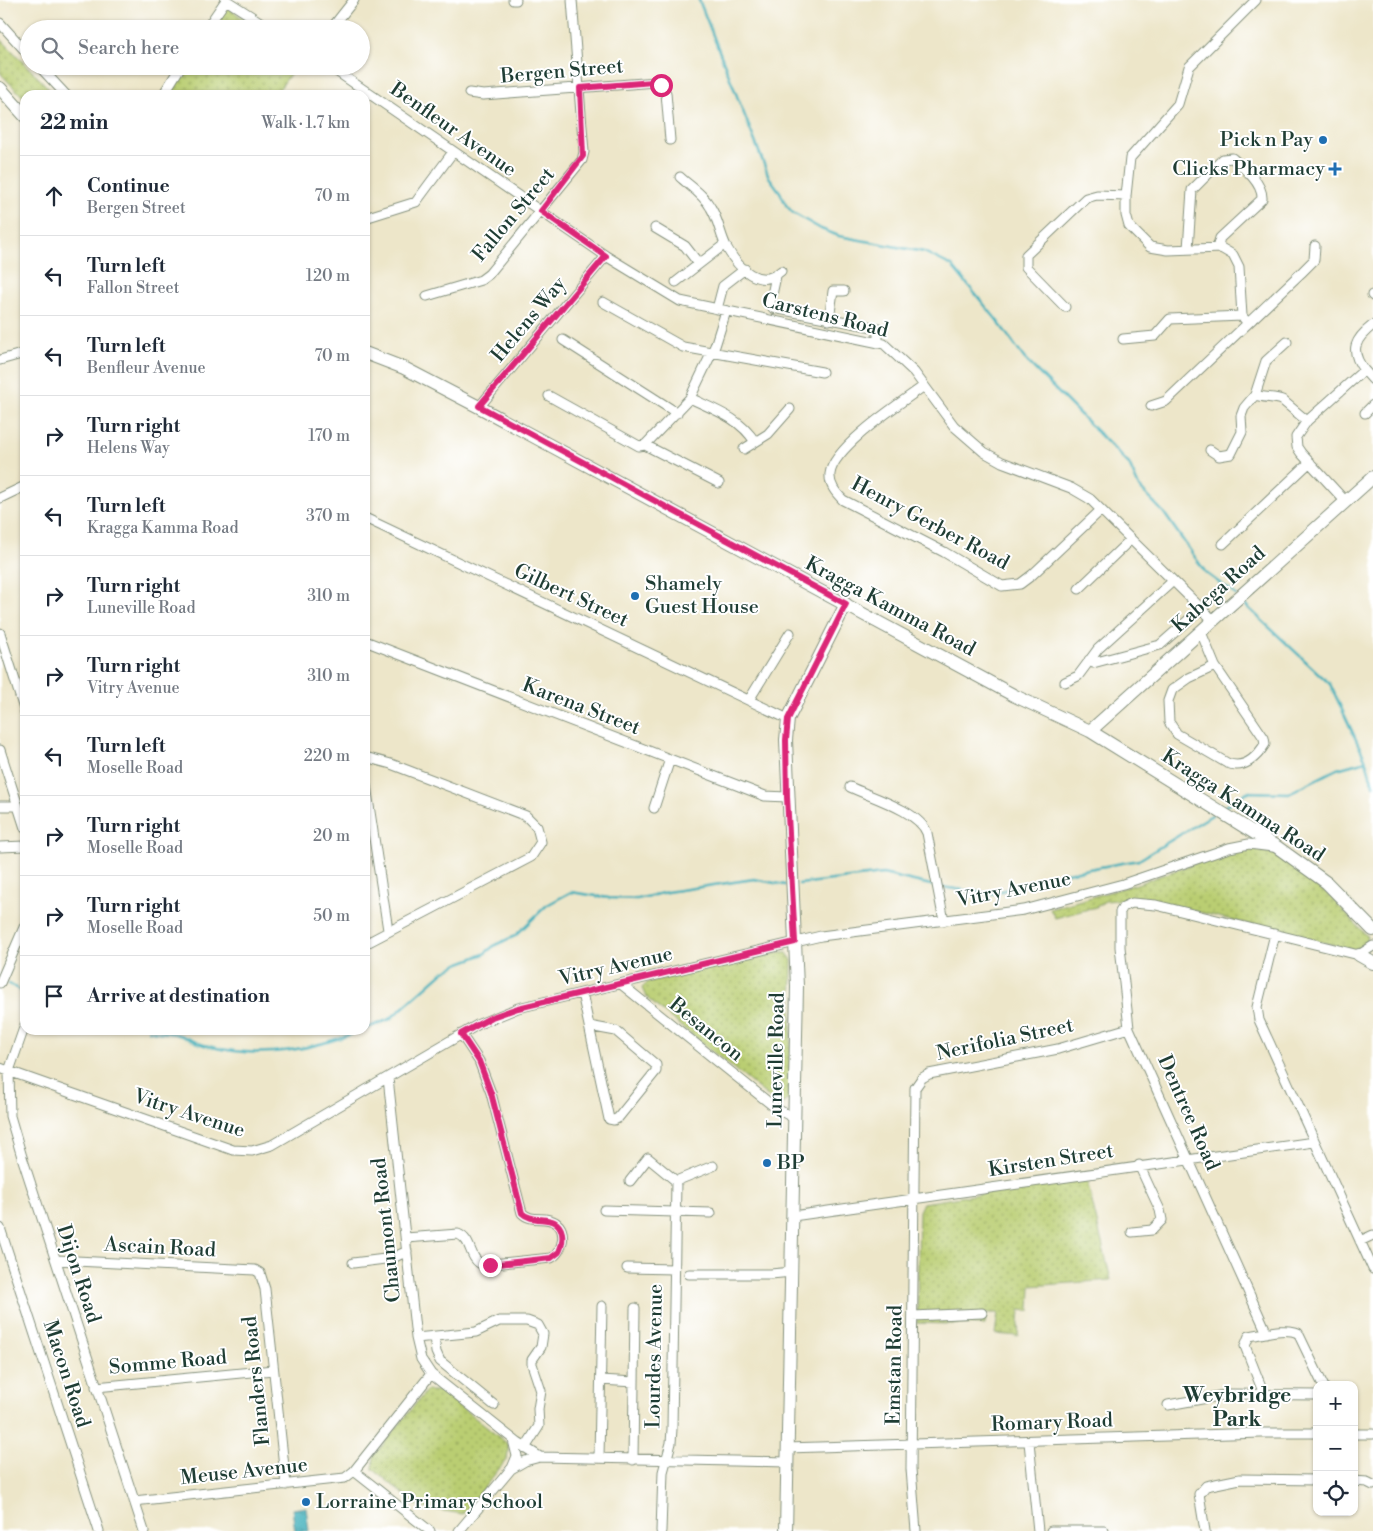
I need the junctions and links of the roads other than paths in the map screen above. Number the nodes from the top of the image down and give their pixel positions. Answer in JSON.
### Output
{"nodes":[{"id":1,"x":226,"y":0,"type":"edge"},
{"id":2,"x":354,"y":0,"type":"edge"},
{"id":3,"x":572,"y":0,"type":"edge"},
{"id":4,"x":1256,"y":0,"type":"edge"},
{"id":5,"x":212,"y":20,"type":"edge"},
{"id":6,"x":257,"y":20,"type":"edge"},
{"id":7,"x":338,"y":20,"type":"edge"},
{"id":8,"x":0,"y":23,"type":"edge"},
{"id":9,"x":20,"y":45,"type":"edge"},
{"id":10,"x":47,"y":75,"type":"edge"},
{"id":11,"x":175,"y":75,"type":"edge"},
{"id":12,"x":342,"y":75,"type":"edge"},
{"id":13,"x":0,"y":88,"type":"edge"},
{"id":14,"x":580,"y":88,"type":"junction"},
{"id":15,"x":61,"y":90,"type":"edge"},
{"id":16,"x":166,"y":90,"type":"edge"},
{"id":17,"x":364,"y":90,"type":"edge"},
{"id":18,"x":469,"y":93,"type":"dead end"},
{"id":19,"x":370,"y":94,"type":"edge"},
{"id":20,"x":20,"y":110,"type":"edge"},
{"id":21,"x":670,"y":140,"type":"dead end"},
{"id":22,"x":453,"y":152,"type":"junction"},
{"id":23,"x":680,"y":177,"type":"dead end"},
{"id":24,"x":1126,"y":196,"type":"junction"},
{"id":25,"x":541,"y":211,"type":"junction"},
{"id":26,"x":370,"y":216,"type":"edge"},
{"id":27,"x":655,"y":228,"type":"dead end"},
{"id":28,"x":725,"y":244,"type":"junction"},
{"id":29,"x":1315,"y":246,"type":"dead end"},
{"id":30,"x":1217,"y":248,"type":"junction"},
{"id":31,"x":1188,"y":249,"type":"junction"},
{"id":32,"x":606,"y":256,"type":"junction"},
{"id":33,"x":699,"y":264,"type":"junction"},
{"id":34,"x":745,"y":269,"type":"junction"},
{"id":35,"x":676,"y":282,"type":"dead end"},
{"id":36,"x":844,"y":291,"type":"dead end"},
{"id":37,"x":427,"y":296,"type":"dead end"},
{"id":38,"x":603,"y":302,"type":"dead end"},
{"id":39,"x":1065,"y":307,"type":"dead end"},
{"id":40,"x":722,"y":310,"type":"junction"},
{"id":41,"x":1245,"y":319,"type":"junction"},
{"id":42,"x":829,"y":320,"type":"junction"},
{"id":43,"x":1373,"y":325,"type":"edge"},
{"id":44,"x":1123,"y":338,"type":"dead end"},
{"id":45,"x":563,"y":340,"type":"dead end"},
{"id":46,"x":1287,"y":342,"type":"dead end"},
{"id":47,"x":878,"y":343,"type":"junction"},
{"id":48,"x":713,"y":352,"type":"junction"},
{"id":49,"x":20,"y":355,"type":"edge"},
{"id":50,"x":370,"y":356,"type":"edge"},
{"id":51,"x":0,"y":360,"type":"edge"},
{"id":52,"x":1364,"y":370,"type":"junction"},
{"id":53,"x":822,"y":372,"type":"dead end"},
{"id":54,"x":1373,"y":380,"type":"edge"},
{"id":55,"x":924,"y":386,"type":"junction"},
{"id":56,"x":549,"y":396,"type":"dead end"},
{"id":57,"x":1255,"y":396,"type":"junction"},
{"id":58,"x":690,"y":398,"type":"junction"},
{"id":59,"x":1373,"y":405,"type":"edge"},
{"id":60,"x":479,"y":406,"type":"junction"},
{"id":61,"x":1151,"y":406,"type":"dead end"},
{"id":62,"x":790,"y":408,"type":"dead end"},
{"id":63,"x":677,"y":413,"type":"junction"},
{"id":64,"x":1365,"y":414,"type":"dead end"},
{"id":65,"x":1307,"y":421,"type":"junction"},
{"id":66,"x":755,"y":442,"type":"junction"},
{"id":67,"x":645,"y":445,"type":"junction"},
{"id":68,"x":744,"y":449,"type":"dead end"},
{"id":69,"x":1210,"y":450,"type":"dead end"},
{"id":70,"x":1310,"y":462,"type":"junction"},
{"id":71,"x":1373,"y":477,"type":"edge"},
{"id":72,"x":719,"y":483,"type":"dead end"},
{"id":73,"x":20,"y":488,"type":"edge"},
{"id":74,"x":0,"y":498,"type":"edge"},
{"id":75,"x":1346,"y":502,"type":"junction"},
{"id":76,"x":1101,"y":510,"type":"junction"},
{"id":77,"x":370,"y":520,"type":"edge"},
{"id":78,"x":1130,"y":539,"type":"junction"},
{"id":79,"x":1222,"y":544,"type":"dead end"},
{"id":80,"x":1173,"y":580,"type":"junction"},
{"id":81,"x":1079,"y":589,"type":"dead end"},
{"id":82,"x":846,"y":604,"type":"junction"},
{"id":83,"x":1202,"y":609,"type":"junction"},
{"id":84,"x":1216,"y":617,"type":"junction"},
{"id":85,"x":1201,"y":632,"type":"junction"},
{"id":86,"x":0,"y":633,"type":"edge"},
{"id":87,"x":790,"y":633,"type":"dead end"},
{"id":88,"x":370,"y":643,"type":"edge"},
{"id":89,"x":1089,"y":660,"type":"junction"},
{"id":90,"x":1215,"y":666,"type":"junction"},
{"id":91,"x":1065,"y":682,"type":"dead end"},
{"id":92,"x":20,"y":696,"type":"edge"},
{"id":93,"x":749,"y":700,"type":"junction"},
{"id":94,"x":788,"y":719,"type":"junction"},
{"id":95,"x":1090,"y":731,"type":"junction"},
{"id":96,"x":0,"y":750,"type":"edge"},
{"id":97,"x":370,"y":759,"type":"edge"},
{"id":98,"x":670,"y":759,"type":"junction"},
{"id":99,"x":850,"y":787,"type":"dead end"},
{"id":100,"x":787,"y":797,"type":"junction"},
{"id":101,"x":0,"y":806,"type":"edge"},
{"id":102,"x":18,"y":806,"type":"junction"},
{"id":103,"x":654,"y":808,"type":"dead end"},
{"id":104,"x":20,"y":812,"type":"edge"},
{"id":105,"x":370,"y":812,"type":"edge"},
{"id":106,"x":0,"y":846,"type":"edge"},
{"id":107,"x":20,"y":846,"type":"edge"},
{"id":108,"x":1277,"y":847,"type":"junction"},
{"id":109,"x":944,"y":921,"type":"junction"},
{"id":110,"x":388,"y":930,"type":"junction"},
{"id":111,"x":1373,"y":930,"type":"edge"},
{"id":112,"x":1275,"y":934,"type":"junction"},
{"id":113,"x":20,"y":937,"type":"edge"},
{"id":114,"x":370,"y":941,"type":"edge"},
{"id":115,"x":795,"y":942,"type":"junction"},
{"id":116,"x":1373,"y":946,"type":"edge"},
{"id":117,"x":1359,"y":955,"type":"junction"},
{"id":118,"x":1373,"y":963,"type":"edge"},
{"id":119,"x":0,"y":983,"type":"edge"},
{"id":120,"x":621,"y":984,"type":"junction"},
{"id":121,"x":582,"y":993,"type":"junction"},
{"id":122,"x":588,"y":1026,"type":"junction"},
{"id":123,"x":1129,"y":1028,"type":"junction"},
{"id":124,"x":461,"y":1034,"type":"junction"},
{"id":125,"x":20,"y":1035,"type":"edge"},
{"id":126,"x":4,"y":1069,"type":"edge"},
{"id":127,"x":388,"y":1078,"type":"junction"},
{"id":128,"x":794,"y":1118,"type":"junction"},
{"id":129,"x":1314,"y":1142,"type":"junction"},
{"id":130,"x":1189,"y":1158,"type":"junction"},
{"id":131,"x":1139,"y":1165,"type":"junction"},
{"id":132,"x":713,"y":1166,"type":"dead end"},
{"id":133,"x":630,"y":1181,"type":"dead end"},
{"id":134,"x":676,"y":1181,"type":"junction"},
{"id":135,"x":914,"y":1200,"type":"junction"},
{"id":136,"x":604,"y":1210,"type":"dead end"},
{"id":137,"x":676,"y":1212,"type":"junction"},
{"id":138,"x":711,"y":1213,"type":"dead end"},
{"id":139,"x":793,"y":1216,"type":"junction"},
{"id":140,"x":0,"y":1228,"type":"edge"},
{"id":141,"x":1132,"y":1232,"type":"dead end"},
{"id":142,"x":1373,"y":1235,"type":"edge"},
{"id":143,"x":406,"y":1238,"type":"junction"},
{"id":144,"x":1360,"y":1241,"type":"junction"},
{"id":145,"x":407,"y":1251,"type":"junction"},
{"id":146,"x":56,"y":1260,"type":"junction"},
{"id":147,"x":353,"y":1263,"type":"dead end"},
{"id":148,"x":627,"y":1268,"type":"dead end"},
{"id":149,"x":674,"y":1269,"type":"junction"},
{"id":150,"x":1373,"y":1269,"type":"edge"},
{"id":151,"x":792,"y":1272,"type":"junction"},
{"id":152,"x":260,"y":1273,"type":"joint"},
{"id":153,"x":689,"y":1274,"type":"dead end"},
{"id":154,"x":602,"y":1306,"type":"dead end"},
{"id":155,"x":635,"y":1308,"type":"dead end"},
{"id":156,"x":982,"y":1313,"type":"dead end"},
{"id":157,"x":913,"y":1316,"type":"junction"},
{"id":158,"x":1267,"y":1333,"type":"junction"},
{"id":159,"x":434,"y":1337,"type":"junction"},
{"id":160,"x":416,"y":1338,"type":"junction"},
{"id":161,"x":273,"y":1370,"type":"junction"},
{"id":162,"x":431,"y":1374,"type":"junction"},
{"id":163,"x":601,"y":1380,"type":"junction"},
{"id":164,"x":1321,"y":1381,"type":"edge"},
{"id":165,"x":634,"y":1382,"type":"junction"},
{"id":166,"x":96,"y":1387,"type":"junction"},
{"id":167,"x":1264,"y":1394,"type":"junction"},
{"id":168,"x":1313,"y":1396,"type":"edge"},
{"id":169,"x":1168,"y":1404,"type":"dead end"},
{"id":170,"x":494,"y":1405,"type":"dead end"},
{"id":171,"x":1313,"y":1433,"type":"edge"},
{"id":172,"x":1358,"y":1434,"type":"edge"},
{"id":173,"x":1373,"y":1434,"type":"edge"},
{"id":174,"x":512,"y":1438,"type":"junction"},
{"id":175,"x":1029,"y":1442,"type":"junction"},
{"id":176,"x":911,"y":1444,"type":"junction"},
{"id":177,"x":525,"y":1448,"type":"junction"},
{"id":178,"x":787,"y":1448,"type":"junction"},
{"id":179,"x":540,"y":1458,"type":"junction"},
{"id":180,"x":599,"y":1458,"type":"junction"},
{"id":181,"x":633,"y":1460,"type":"junction"},
{"id":182,"x":666,"y":1461,"type":"junction"},
{"id":183,"x":788,"y":1462,"type":"junction"},
{"id":184,"x":511,"y":1468,"type":"junction"},
{"id":185,"x":354,"y":1471,"type":"junction"},
{"id":186,"x":1313,"y":1480,"type":"edge"},
{"id":187,"x":1358,"y":1481,"type":"edge"},
{"id":188,"x":286,"y":1485,"type":"junction"},
{"id":189,"x":1373,"y":1485,"type":"edge"},
{"id":190,"x":134,"y":1501,"type":"junction"},
{"id":191,"x":99,"y":1531,"type":"edge"},
{"id":192,"x":144,"y":1531,"type":"edge"},
{"id":193,"x":430,"y":1531,"type":"edge"},
{"id":194,"x":459,"y":1531,"type":"edge"},
{"id":195,"x":661,"y":1531,"type":"edge"},
{"id":196,"x":786,"y":1531,"type":"edge"},
{"id":197,"x":916,"y":1531,"type":"edge"},
{"id":198,"x":1038,"y":1531,"type":"edge"},
{"id":199,"x":1050,"y":1531,"type":"edge"},
{"id":200,"x":1104,"y":1531,"type":"edge"},
{"id":201,"x":1205,"y":1531,"type":"edge"}],
"edges":[{"from":1,"to":5,"type":"street"},
{"from":1,"to":6,"type":"street"},
{"from":2,"to":7,"type":"street"},
{"from":3,"to":14,"type":"street","name":"Fallon Street"},
{"from":4,"to":24,"type":"street"},
{"from":8,"to":9,"type":"street"},
{"from":10,"to":15,"type":"street"},
{"from":11,"to":16,"type":"street"},
{"from":12,"to":17,"type":"street","name":"Benfleur Avenue"},
{"from":13,"to":20,"type":"street"},
{"from":14,"to":18,"type":"street","name":"Bergen Street"},
{"from":14,"to":21,"type":"street","name":"Bergen Street"},
{"from":14,"to":25,"type":"street","name":"Fallon Street"},
{"from":19,"to":22,"type":"street","name":"Benfleur Avenue"},
{"from":22,"to":25,"type":"street","name":"Benfleur Avenue"},
{"from":22,"to":26,"type":"street"},
{"from":23,"to":28,"type":"street"},
{"from":24,"to":31,"type":"street"},
{"from":24,"to":39,"type":"street"},
{"from":25,"to":32,"type":"street","name":"Benfleur Avenue"},
{"from":25,"to":37,"type":"street","name":"Fallon Street"},
{"from":27,"to":33,"type":"street"},
{"from":28,"to":33,"type":"street"},
{"from":28,"to":34,"type":"street"},
{"from":29,"to":41,"type":"street"},
{"from":30,"to":31,"type":"street"},
{"from":30,"to":31,"type":"street"},
{"from":30,"to":41,"type":"street"},
{"from":32,"to":40,"type":"street","name":"Carstens Road"},
{"from":32,"to":60,"type":"street","name":"Helens Way"},
{"from":33,"to":35,"type":"street"},
{"from":34,"to":40,"type":"street"},
{"from":34,"to":42,"type":"street"},
{"from":36,"to":42,"type":"street"},
{"from":38,"to":48,"type":"street"},
{"from":40,"to":47,"type":"street","name":"Carstens Road"},
{"from":40,"to":48,"type":"street"},
{"from":41,"to":44,"type":"street"},
{"from":41,"to":61,"type":"street"},
{"from":42,"to":47,"type":"street"},
{"from":43,"to":52,"type":"street"},
{"from":45,"to":63,"type":"street"},
{"from":46,"to":57,"type":"street"},
{"from":47,"to":55,"type":"street","name":"Carstens Road"},
{"from":48,"to":53,"type":"street"},
{"from":48,"to":58,"type":"street"},
{"from":49,"to":51,"type":"street"},
{"from":50,"to":60,"type":"street","name":"Kragga Kamma Road"},
{"from":52,"to":54,"type":"street"},
{"from":52,"to":65,"type":"street"},
{"from":55,"to":76,"type":"street","name":"Carstens Road"},
{"from":55,"to":76,"type":"street","name":"Henry Gerber Road"},
{"from":56,"to":67,"type":"street"},
{"from":57,"to":65,"type":"street"},
{"from":57,"to":69,"type":"street"},
{"from":58,"to":63,"type":"street"},
{"from":58,"to":66,"type":"street"},
{"from":59,"to":64,"type":"street"},
{"from":60,"to":82,"type":"street","name":"Kragga Kamma Road"},
{"from":62,"to":66,"type":"street"},
{"from":63,"to":67,"type":"street"},
{"from":65,"to":70,"type":"street"},
{"from":66,"to":68,"type":"street"},
{"from":67,"to":72,"type":"street"},
{"from":70,"to":75,"type":"street"},
{"from":70,"to":79,"type":"street"},
{"from":71,"to":75,"type":"street","name":"Kabega Road"},
{"from":73,"to":74,"type":"street"},
{"from":75,"to":84,"type":"street","name":"Kabega Road"},
{"from":76,"to":78,"type":"street","name":"Carstens Road"},
{"from":77,"to":93,"type":"street","name":"Gilbert Street"},
{"from":78,"to":80,"type":"street","name":"Carstens Road"},
{"from":78,"to":81,"type":"street"},
{"from":80,"to":83,"type":"street","name":"Carstens Road"},
{"from":80,"to":89,"type":"street"},
{"from":82,"to":94,"type":"street","name":"Luneville Road"},
{"from":82,"to":95,"type":"street","name":"Kragga Kamma Road"},
{"from":83,"to":84,"type":"street","name":"Carstens Road"},
{"from":83,"to":89,"type":"street"},
{"from":84,"to":85,"type":"street","name":"Kabega Road"},
{"from":85,"to":90,"type":"street"},
{"from":85,"to":95,"type":"street","name":"Kabega Road"},
{"from":86,"to":92,"type":"street"},
{"from":87,"to":93,"type":"street"},
{"from":88,"to":98,"type":"street","name":"Karena Street"},
{"from":89,"to":91,"type":"street"},
{"from":90,"to":90,"type":"street"},
{"from":93,"to":94,"type":"street","name":"Gilbert Street"},
{"from":94,"to":100,"type":"street","name":"Luneville Road"},
{"from":95,"to":108,"type":"street","name":"Kragga Kamma Road"},
{"from":96,"to":102,"type":"street"},
{"from":97,"to":110,"type":"street"},
{"from":98,"to":100,"type":"street","name":"Karena Street"},
{"from":98,"to":103,"type":"street"},
{"from":99,"to":109,"type":"street"},
{"from":100,"to":115,"type":"street","name":"Luneville Road"},
{"from":101,"to":102,"type":"street"},
{"from":102,"to":104,"type":"street"},
{"from":105,"to":110,"type":"street"},
{"from":106,"to":107,"type":"street"},
{"from":108,"to":109,"type":"street","name":"Vitry Avenue"},
{"from":108,"to":111,"type":"street","name":"Kragga Kamma Road"},
{"from":109,"to":115,"type":"street","name":"Vitry Avenue"},
{"from":110,"to":114,"type":"street"},
{"from":112,"to":117,"type":"street"},
{"from":112,"to":123,"type":"street","name":"Dentree Road"},
{"from":112,"to":129,"type":"street"},
{"from":113,"to":119,"type":"street"},
{"from":115,"to":120,"type":"street","name":"Vitry Avenue"},
{"from":115,"to":128,"type":"street","name":"Luneville Road"},
{"from":116,"to":117,"type":"street"},
{"from":117,"to":118,"type":"street"},
{"from":120,"to":121,"type":"street","name":"Vitry Avenue"},
{"from":120,"to":128,"type":"street","name":"Besancon"},
{"from":121,"to":122,"type":"street"},
{"from":121,"to":124,"type":"street","name":"Vitry Avenue"},
{"from":122,"to":122,"type":"street"},
{"from":123,"to":130,"type":"street","name":"Dentree Road"},
{"from":123,"to":135,"type":"street","name":"Nerifolia Street"},
{"from":124,"to":127,"type":"street","name":"Vitry Avenue"},
{"from":124,"to":143,"type":"street"},
{"from":125,"to":126,"type":"street","name":"Dijon Road"},
{"from":126,"to":127,"type":"street","name":"Vitry Avenue"},
{"from":126,"to":146,"type":"street","name":"Dijon Road"},
{"from":127,"to":143,"type":"street","name":"Chaumont Road"},
{"from":128,"to":139,"type":"street","name":"Luneville Road"},
{"from":129,"to":130,"type":"street","name":"Kirsten Street"},
{"from":129,"to":144,"type":"street"},
{"from":130,"to":131,"type":"street","name":"Kirsten Street"},
{"from":130,"to":158,"type":"street","name":"Dentree Road"},
{"from":131,"to":135,"type":"street","name":"Kirsten Street"},
{"from":131,"to":141,"type":"street"},
{"from":132,"to":134,"type":"street"},
{"from":133,"to":134,"type":"street"},
{"from":134,"to":137,"type":"street","name":"Lourdes Avenue"},
{"from":135,"to":139,"type":"street","name":"Kirsten Street"},
{"from":135,"to":157,"type":"street","name":"Emstan Road"},
{"from":136,"to":137,"type":"street"},
{"from":137,"to":138,"type":"street"},
{"from":137,"to":149,"type":"street","name":"Lourdes Avenue"},
{"from":139,"to":151,"type":"street","name":"Luneville Road"},
{"from":140,"to":191,"type":"street","name":"Macon Road"},
{"from":142,"to":144,"type":"street"},
{"from":143,"to":145,"type":"street","name":"Chaumont Road"},
{"from":144,"to":150,"type":"street"},
{"from":145,"to":147,"type":"street"},
{"from":145,"to":160,"type":"street","name":"Chaumont Road"},
{"from":146,"to":152,"type":"street","name":"Ascain Road"},
{"from":146,"to":166,"type":"street","name":"Dijon Road"},
{"from":148,"to":149,"type":"street"},
{"from":149,"to":182,"type":"street","name":"Lourdes Avenue"},
{"from":151,"to":153,"type":"street"},
{"from":151,"to":178,"type":"street","name":"Luneville Road"},
{"from":152,"to":161,"type":"street","name":"Flanders Road"},
{"from":154,"to":163,"type":"street"},
{"from":155,"to":165,"type":"street"},
{"from":156,"to":157,"type":"street"},
{"from":157,"to":176,"type":"street","name":"Emstan Road"},
{"from":158,"to":164,"type":"street"},
{"from":158,"to":167,"type":"street"},
{"from":159,"to":160,"type":"street"},
{"from":159,"to":170,"type":"street"},
{"from":159,"to":177,"type":"street"},
{"from":160,"to":162,"type":"street","name":"Chaumont Road"},
{"from":161,"to":166,"type":"street","name":"Somme Road"},
{"from":161,"to":188,"type":"street","name":"Flanders Road"},
{"from":162,"to":174,"type":"street"},
{"from":162,"to":185,"type":"street"},
{"from":163,"to":165,"type":"street"},
{"from":163,"to":180,"type":"street"},
{"from":165,"to":181,"type":"street"},
{"from":166,"to":190,"type":"street","name":"Dijon Road"},
{"from":167,"to":168,"type":"street"},
{"from":167,"to":169,"type":"street"},
{"from":171,"to":175,"type":"street","name":"Romary Road"},
{"from":172,"to":173,"type":"street"},
{"from":174,"to":177,"type":"street"},
{"from":174,"to":184,"type":"street"},
{"from":175,"to":176,"type":"street","name":"Romary Road"},
{"from":175,"to":198,"type":"street"},
{"from":176,"to":178,"type":"street","name":"Romary Road"},
{"from":176,"to":197,"type":"street","name":"Emstan Road"},
{"from":177,"to":179,"type":"street"},
{"from":178,"to":183,"type":"street","name":"Luneville Road"},
{"from":179,"to":180,"type":"street"},
{"from":179,"to":184,"type":"street"},
{"from":180,"to":181,"type":"street"},
{"from":181,"to":182,"type":"street"},
{"from":182,"to":183,"type":"street"},
{"from":182,"to":195,"type":"street","name":"Lourdes Avenue"},
{"from":183,"to":196,"type":"street","name":"Luneville Road"},
{"from":184,"to":194,"type":"street"},
{"from":185,"to":188,"type":"street","name":"Meuse Avenue"},
{"from":185,"to":193,"type":"street"},
{"from":186,"to":201,"type":"street"},
{"from":187,"to":189,"type":"street"},
{"from":188,"to":190,"type":"street","name":"Meuse Avenue"},
{"from":190,"to":192,"type":"street","name":"Dijon Road"},
{"from":199,"to":200,"type":"street"}]}
